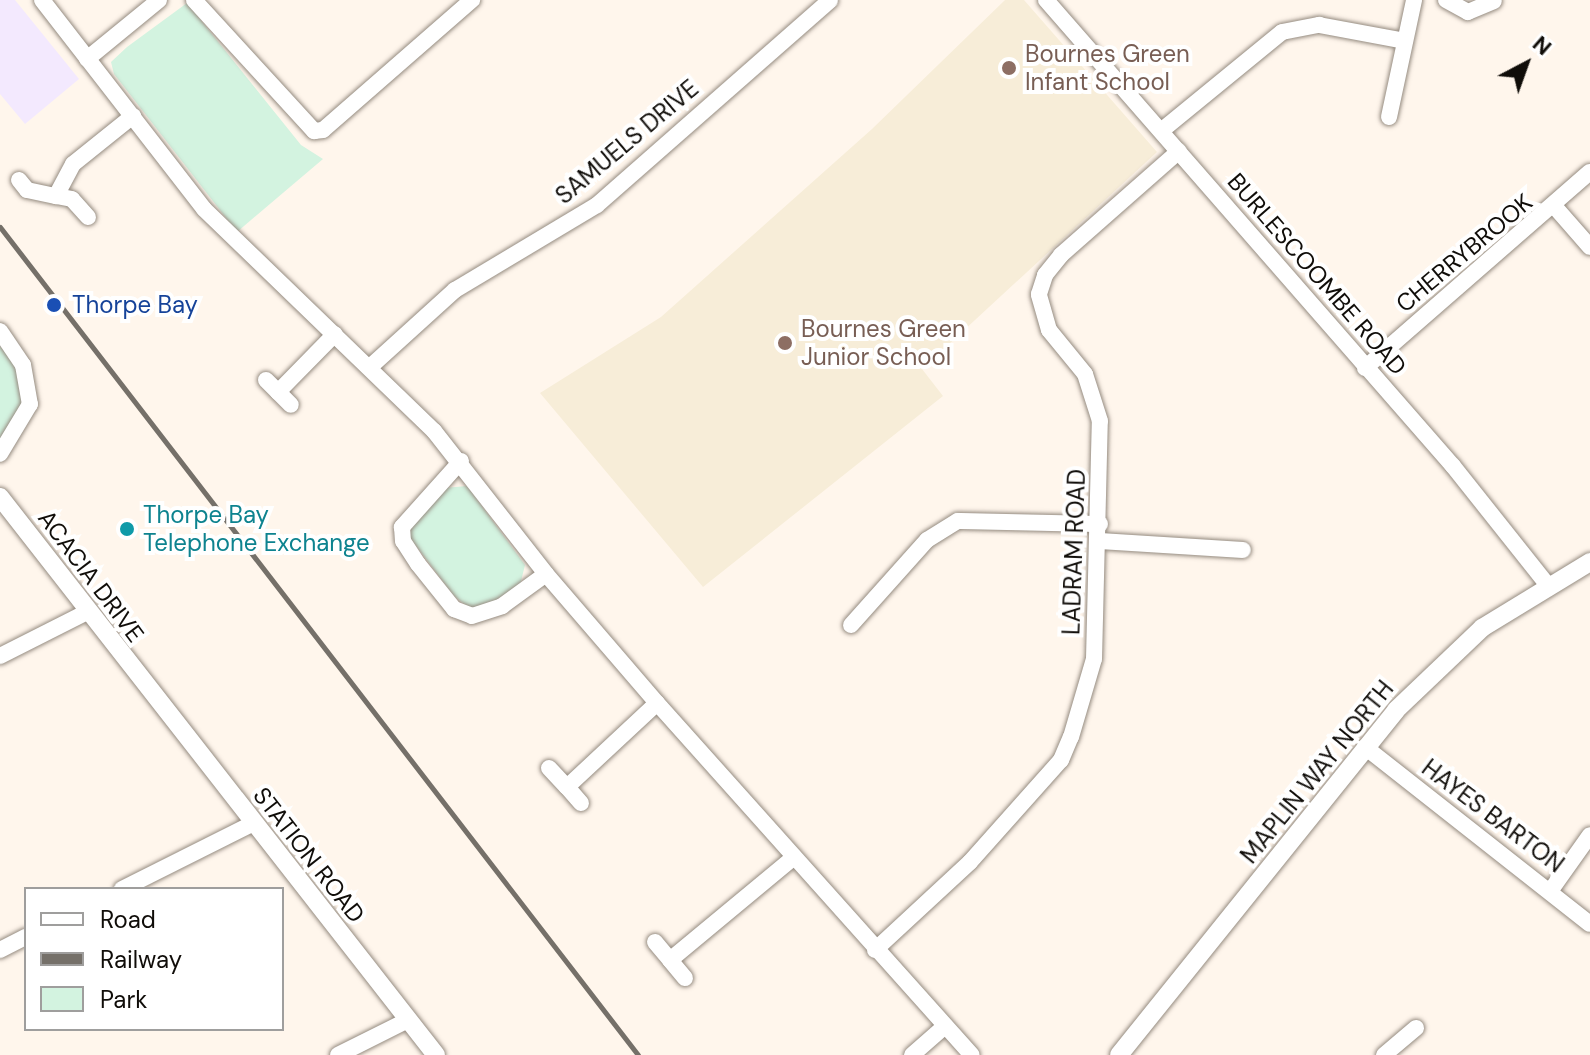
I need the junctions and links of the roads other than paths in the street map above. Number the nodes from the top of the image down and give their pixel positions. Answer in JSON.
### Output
{"nodes":[{"id":1,"x":42,"y":0,"type":"edge"},
{"id":2,"x":159,"y":0,"type":"edge"},
{"id":3,"x":194,"y":0,"type":"edge"},
{"id":4,"x":472,"y":0,"type":"edge"},
{"id":5,"x":830,"y":0,"type":"edge"},
{"id":6,"x":1046,"y":0,"type":"edge"},
{"id":7,"x":1414,"y":0,"type":"edge"},
{"id":8,"x":1446,"y":0,"type":"edge"},
{"id":9,"x":1494,"y":1,"type":"edge"},
{"id":10,"x":1405,"y":41,"type":"junction"},
{"id":11,"x":87,"y":59,"type":"junction"},
{"id":12,"x":133,"y":116,"type":"junction"},
{"id":13,"x":1389,"y":117,"type":"dead end"},
{"id":14,"x":1161,"y":131,"type":"junction"},
{"id":15,"x":1179,"y":151,"type":"junction"},
{"id":16,"x":1590,"y":172,"type":"edge"},
{"id":17,"x":19,"y":180,"type":"dead end"},
{"id":18,"x":56,"y":196,"type":"junction"},
{"id":19,"x":1555,"y":207,"type":"junction"},
{"id":20,"x":88,"y":217,"type":"dead end"},
{"id":21,"x":1590,"y":247,"type":"edge"},
{"id":22,"x":0,"y":331,"type":"edge"},
{"id":23,"x":335,"y":334,"type":"junction"},
{"id":24,"x":370,"y":367,"type":"junction"},
{"id":25,"x":1365,"y":368,"type":"junction"},
{"id":26,"x":266,"y":380,"type":"dead end"},
{"id":27,"x":278,"y":392,"type":"junction"},
{"id":28,"x":291,"y":405,"type":"dead end"},
{"id":29,"x":0,"y":454,"type":"edge"},
{"id":30,"x":461,"y":461,"type":"junction"},
{"id":31,"x":0,"y":497,"type":"edge"},
{"id":32,"x":1100,"y":532,"type":"junction"},
{"id":33,"x":1243,"y":550,"type":"dead end"},
{"id":34,"x":1590,"y":562,"type":"edge"},
{"id":35,"x":546,"y":574,"type":"junction"},
{"id":36,"x":1547,"y":584,"type":"junction"},
{"id":37,"x":87,"y":612,"type":"junction"},
{"id":38,"x":851,"y":625,"type":"dead end"},
{"id":39,"x":0,"y":656,"type":"edge"},
{"id":40,"x":143,"y":684,"type":"joint"},
{"id":41,"x":657,"y":703,"type":"junction"},
{"id":42,"x":1365,"y":747,"type":"junction"},
{"id":43,"x":549,"y":768,"type":"dead end"},
{"id":44,"x":567,"y":787,"type":"junction"},
{"id":45,"x":581,"y":803,"type":"dead end"},
{"id":46,"x":254,"y":823,"type":"junction"},
{"id":47,"x":1590,"y":835,"type":"edge"},
{"id":48,"x":793,"y":858,"type":"junction"},
{"id":49,"x":126,"y":887,"type":"edge"},
{"id":50,"x":1551,"y":890,"type":"junction"},
{"id":51,"x":1590,"y":924,"type":"edge"},
{"id":52,"x":24,"y":938,"type":"edge"},
{"id":53,"x":655,"y":942,"type":"dead end"},
{"id":54,"x":0,"y":950,"type":"edge"},
{"id":55,"x":875,"y":950,"type":"junction"},
{"id":56,"x":670,"y":960,"type":"junction"},
{"id":57,"x":685,"y":978,"type":"dead end"},
{"id":58,"x":408,"y":1020,"type":"junction"},
{"id":59,"x":945,"y":1026,"type":"junction"},
{"id":60,"x":1416,"y":1028,"type":"dead end"},
{"id":61,"x":1395,"y":1052,"type":"edge"},
{"id":62,"x":1125,"y":1053,"type":"edge"},
{"id":63,"x":338,"y":1055,"type":"edge"},
{"id":64,"x":436,"y":1055,"type":"edge"},
{"id":65,"x":912,"y":1055,"type":"edge"},
{"id":66,"x":972,"y":1055,"type":"edge"}],
"edges":[{"from":1,"to":11,"type":"street"},
{"from":2,"to":11,"type":"street"},
{"from":3,"to":4,"type":"street"},
{"from":5,"to":24,"type":"street","name":"SAMUELS DRIVE"},
{"from":6,"to":14,"type":"street","name":"BURLESCOOMBE ROAD"},
{"from":7,"to":10,"type":"street"},
{"from":8,"to":9,"type":"street"},
{"from":10,"to":13,"type":"street"},
{"from":10,"to":14,"type":"street"},
{"from":11,"to":12,"type":"street"},
{"from":12,"to":18,"type":"street"},
{"from":12,"to":23,"type":"street"},
{"from":14,"to":15,"type":"street","name":"BURLESCOOMBE ROAD"},
{"from":15,"to":25,"type":"street","name":"BURLESCOOMBE ROAD"},
{"from":15,"to":32,"type":"street","name":"LADRAM ROAD"},
{"from":16,"to":19,"type":"street","name":"CHERRYBROOK"},
{"from":17,"to":18,"type":"street"},
{"from":18,"to":20,"type":"street"},
{"from":19,"to":21,"type":"street"},
{"from":19,"to":25,"type":"street","name":"CHERRYBROOK"},
{"from":22,"to":29,"type":"street"},
{"from":23,"to":24,"type":"street"},
{"from":23,"to":27,"type":"street"},
{"from":24,"to":30,"type":"street"},
{"from":25,"to":36,"type":"street","name":"BURLESCOOMBE ROAD"},
{"from":26,"to":27,"type":"street"},
{"from":27,"to":28,"type":"street"},
{"from":30,"to":35,"type":"street"},
{"from":30,"to":35,"type":"street"},
{"from":31,"to":37,"type":"street","name":"ACACIA DRIVE"},
{"from":32,"to":33,"type":"street"},
{"from":32,"to":38,"type":"street"},
{"from":32,"to":55,"type":"street","name":"LADRAM ROAD"},
{"from":34,"to":36,"type":"street","name":"MAPLIN WAY NORTH"},
{"from":35,"to":41,"type":"street"},
{"from":36,"to":42,"type":"street","name":"MAPLIN WAY NORTH"},
{"from":37,"to":39,"type":"street"},
{"from":37,"to":40,"type":"street","name":"ACACIA DRIVE"},
{"from":40,"to":46,"type":"street","name":"STATION ROAD"},
{"from":41,"to":44,"type":"street"},
{"from":41,"to":48,"type":"street"},
{"from":42,"to":50,"type":"street","name":"HAYES BARTON"},
{"from":42,"to":62,"type":"street","name":"MAPLIN WAY NORTH"},
{"from":43,"to":44,"type":"street"},
{"from":44,"to":45,"type":"street"},
{"from":46,"to":49,"type":"street"},
{"from":46,"to":58,"type":"street","name":"STATION ROAD"},
{"from":47,"to":50,"type":"street"},
{"from":48,"to":55,"type":"street"},
{"from":48,"to":56,"type":"street"},
{"from":50,"to":51,"type":"street","name":"HAYES BARTON"},
{"from":52,"to":54,"type":"street"},
{"from":53,"to":56,"type":"street"},
{"from":55,"to":59,"type":"street"},
{"from":56,"to":57,"type":"street"},
{"from":58,"to":63,"type":"street"},
{"from":58,"to":64,"type":"street","name":"STATION ROAD"},
{"from":59,"to":65,"type":"street"},
{"from":59,"to":66,"type":"street"},
{"from":60,"to":61,"type":"street"}]}
